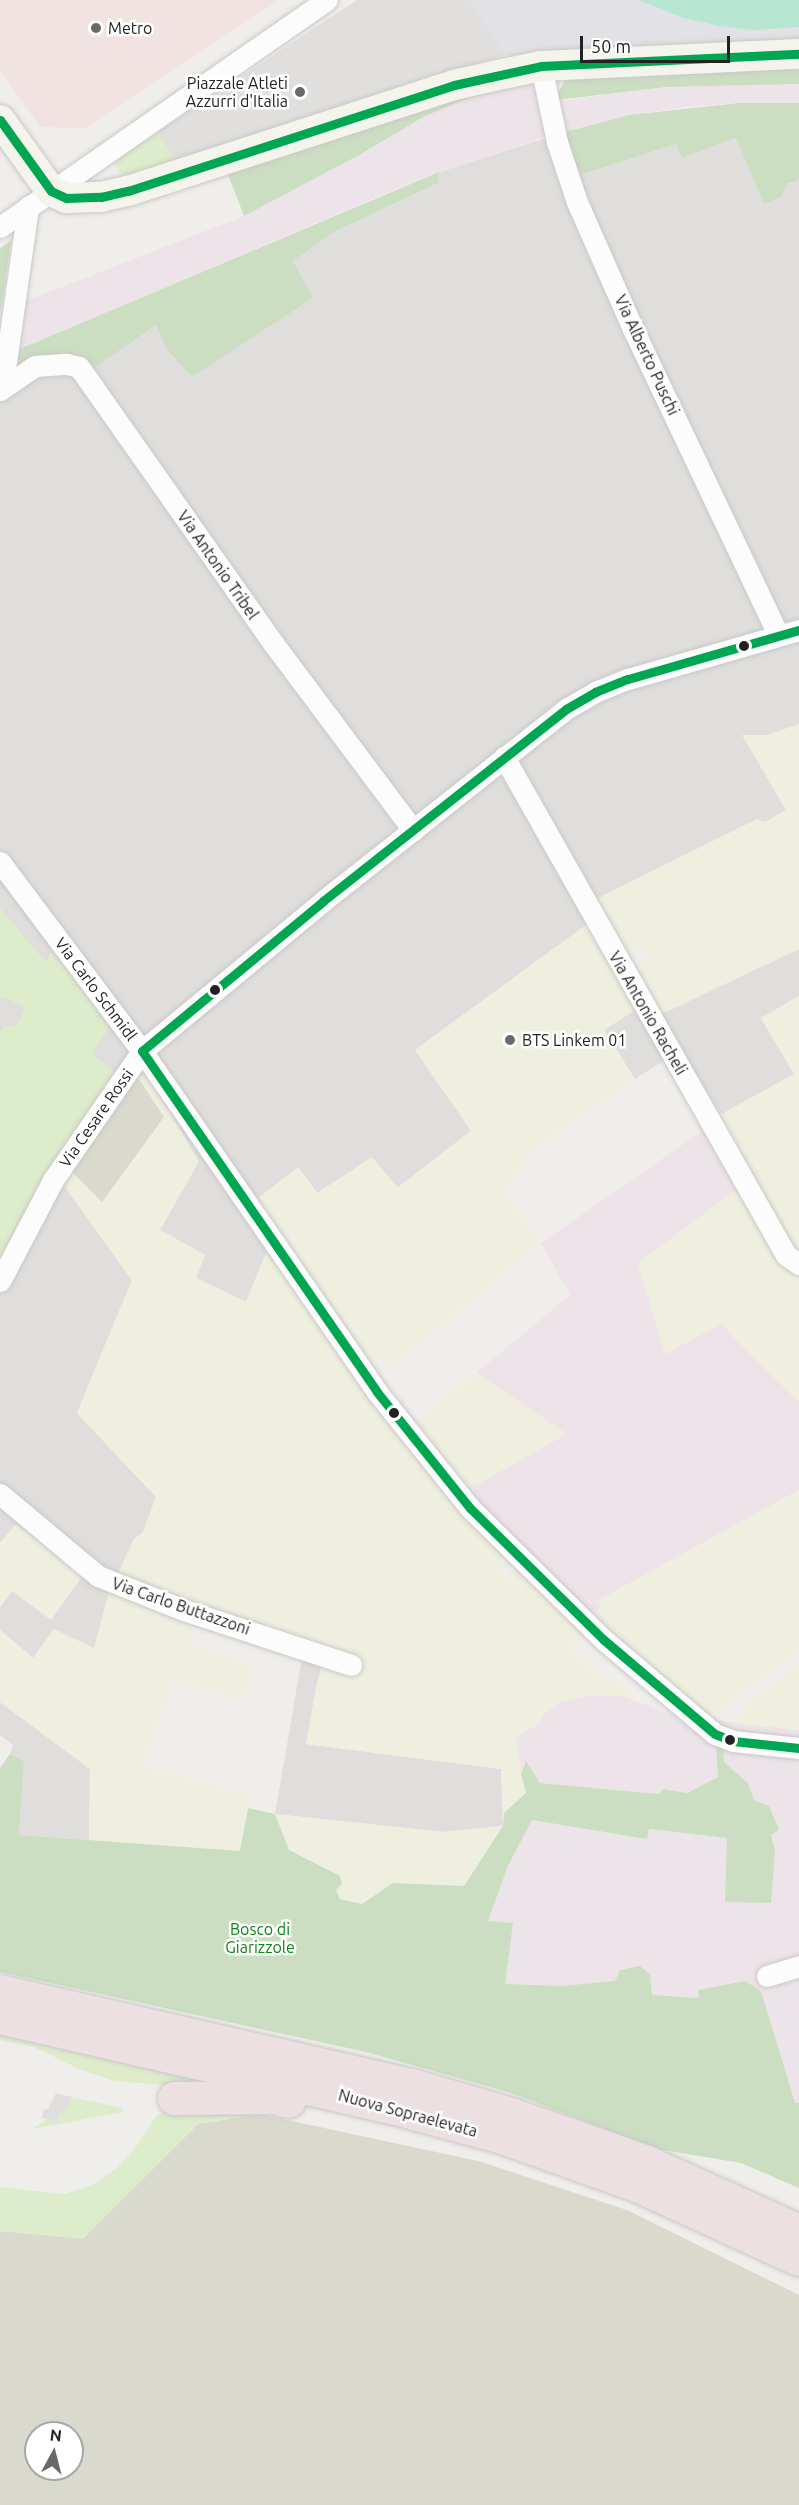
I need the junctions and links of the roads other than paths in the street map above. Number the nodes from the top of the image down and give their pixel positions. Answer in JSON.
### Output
{"nodes":[{"id":1,"x":327,"y":0,"type":"edge"},
{"id":2,"x":799,"y":54,"type":"edge"},
{"id":3,"x":541,"y":66,"type":"junction"},
{"id":4,"x":0,"y":120,"type":"edge"},
{"id":5,"x":40,"y":199,"type":"junction"},
{"id":6,"x":0,"y":227,"type":"edge"},
{"id":7,"x":0,"y":370,"type":"edge"},
{"id":8,"x":0,"y":390,"type":"edge"},
{"id":9,"x":799,"y":630,"type":"edge"},
{"id":10,"x":778,"y":635,"type":"junction"},
{"id":11,"x":504,"y":757,"type":"junction"},
{"id":12,"x":413,"y":830,"type":"junction"},
{"id":13,"x":0,"y":862,"type":"edge"},
{"id":14,"x":142,"y":1051,"type":"junction"},
{"id":15,"x":799,"y":1264,"type":"edge"},
{"id":16,"x":0,"y":1281,"type":"edge"},
{"id":17,"x":0,"y":1494,"type":"edge"},
{"id":18,"x":351,"y":1665,"type":"dead end"},
{"id":19,"x":799,"y":1748,"type":"edge"},
{"id":20,"x":799,"y":1966,"type":"edge"},
{"id":21,"x":767,"y":1976,"type":"dead end"},
{"id":22,"x":0,"y":1991,"type":"edge"},
{"id":23,"x":0,"y":2017,"type":"edge"},
{"id":24,"x":174,"y":2098,"type":"dead end"},
{"id":25,"x":502,"y":2138,"type":"junction"},
{"id":26,"x":799,"y":2231,"type":"edge"},
{"id":27,"x":799,"y":2259,"type":"edge"}],
"edges":[{"from":1,"to":5,"type":"street"},
{"from":2,"to":3,"type":"street"},
{"from":3,"to":5,"type":"street"},
{"from":3,"to":10,"type":"street","name":"Via Alberto Puschi"},
{"from":4,"to":5,"type":"street"},
{"from":5,"to":6,"type":"street"},
{"from":5,"to":7,"type":"street"},
{"from":8,"to":12,"type":"street","name":"Via Antonio Tribel"},
{"from":9,"to":10,"type":"street","name":"Via Cesare Rossi"},
{"from":10,"to":11,"type":"street","name":"Via Cesare Rossi"},
{"from":11,"to":12,"type":"street","name":"Via Cesare Rossi"},
{"from":11,"to":15,"type":"street","name":"Via Antonio Racheli"},
{"from":12,"to":14,"type":"street","name":"Via Cesare Rossi"},
{"from":13,"to":14,"type":"street","name":"Via Carlo Schmidl"},
{"from":14,"to":16,"type":"street","name":"Via Cesare Rossi"},
{"from":14,"to":19,"type":"street","name":"Via Carlo Schmidl"},
{"from":17,"to":18,"type":"street","name":"Via Carlo Buttazzoni"},
{"from":20,"to":21,"type":"street"},
{"from":22,"to":26,"type":"highway","name":"Nuova Sopraelevata"},
{"from":23,"to":25,"type":"highway","name":"Nuova Sopraelevata"},
{"from":24,"to":25,"type":"highway"},
{"from":25,"to":27,"type":"highway","name":"Nuova Sopraelevata"}]}
